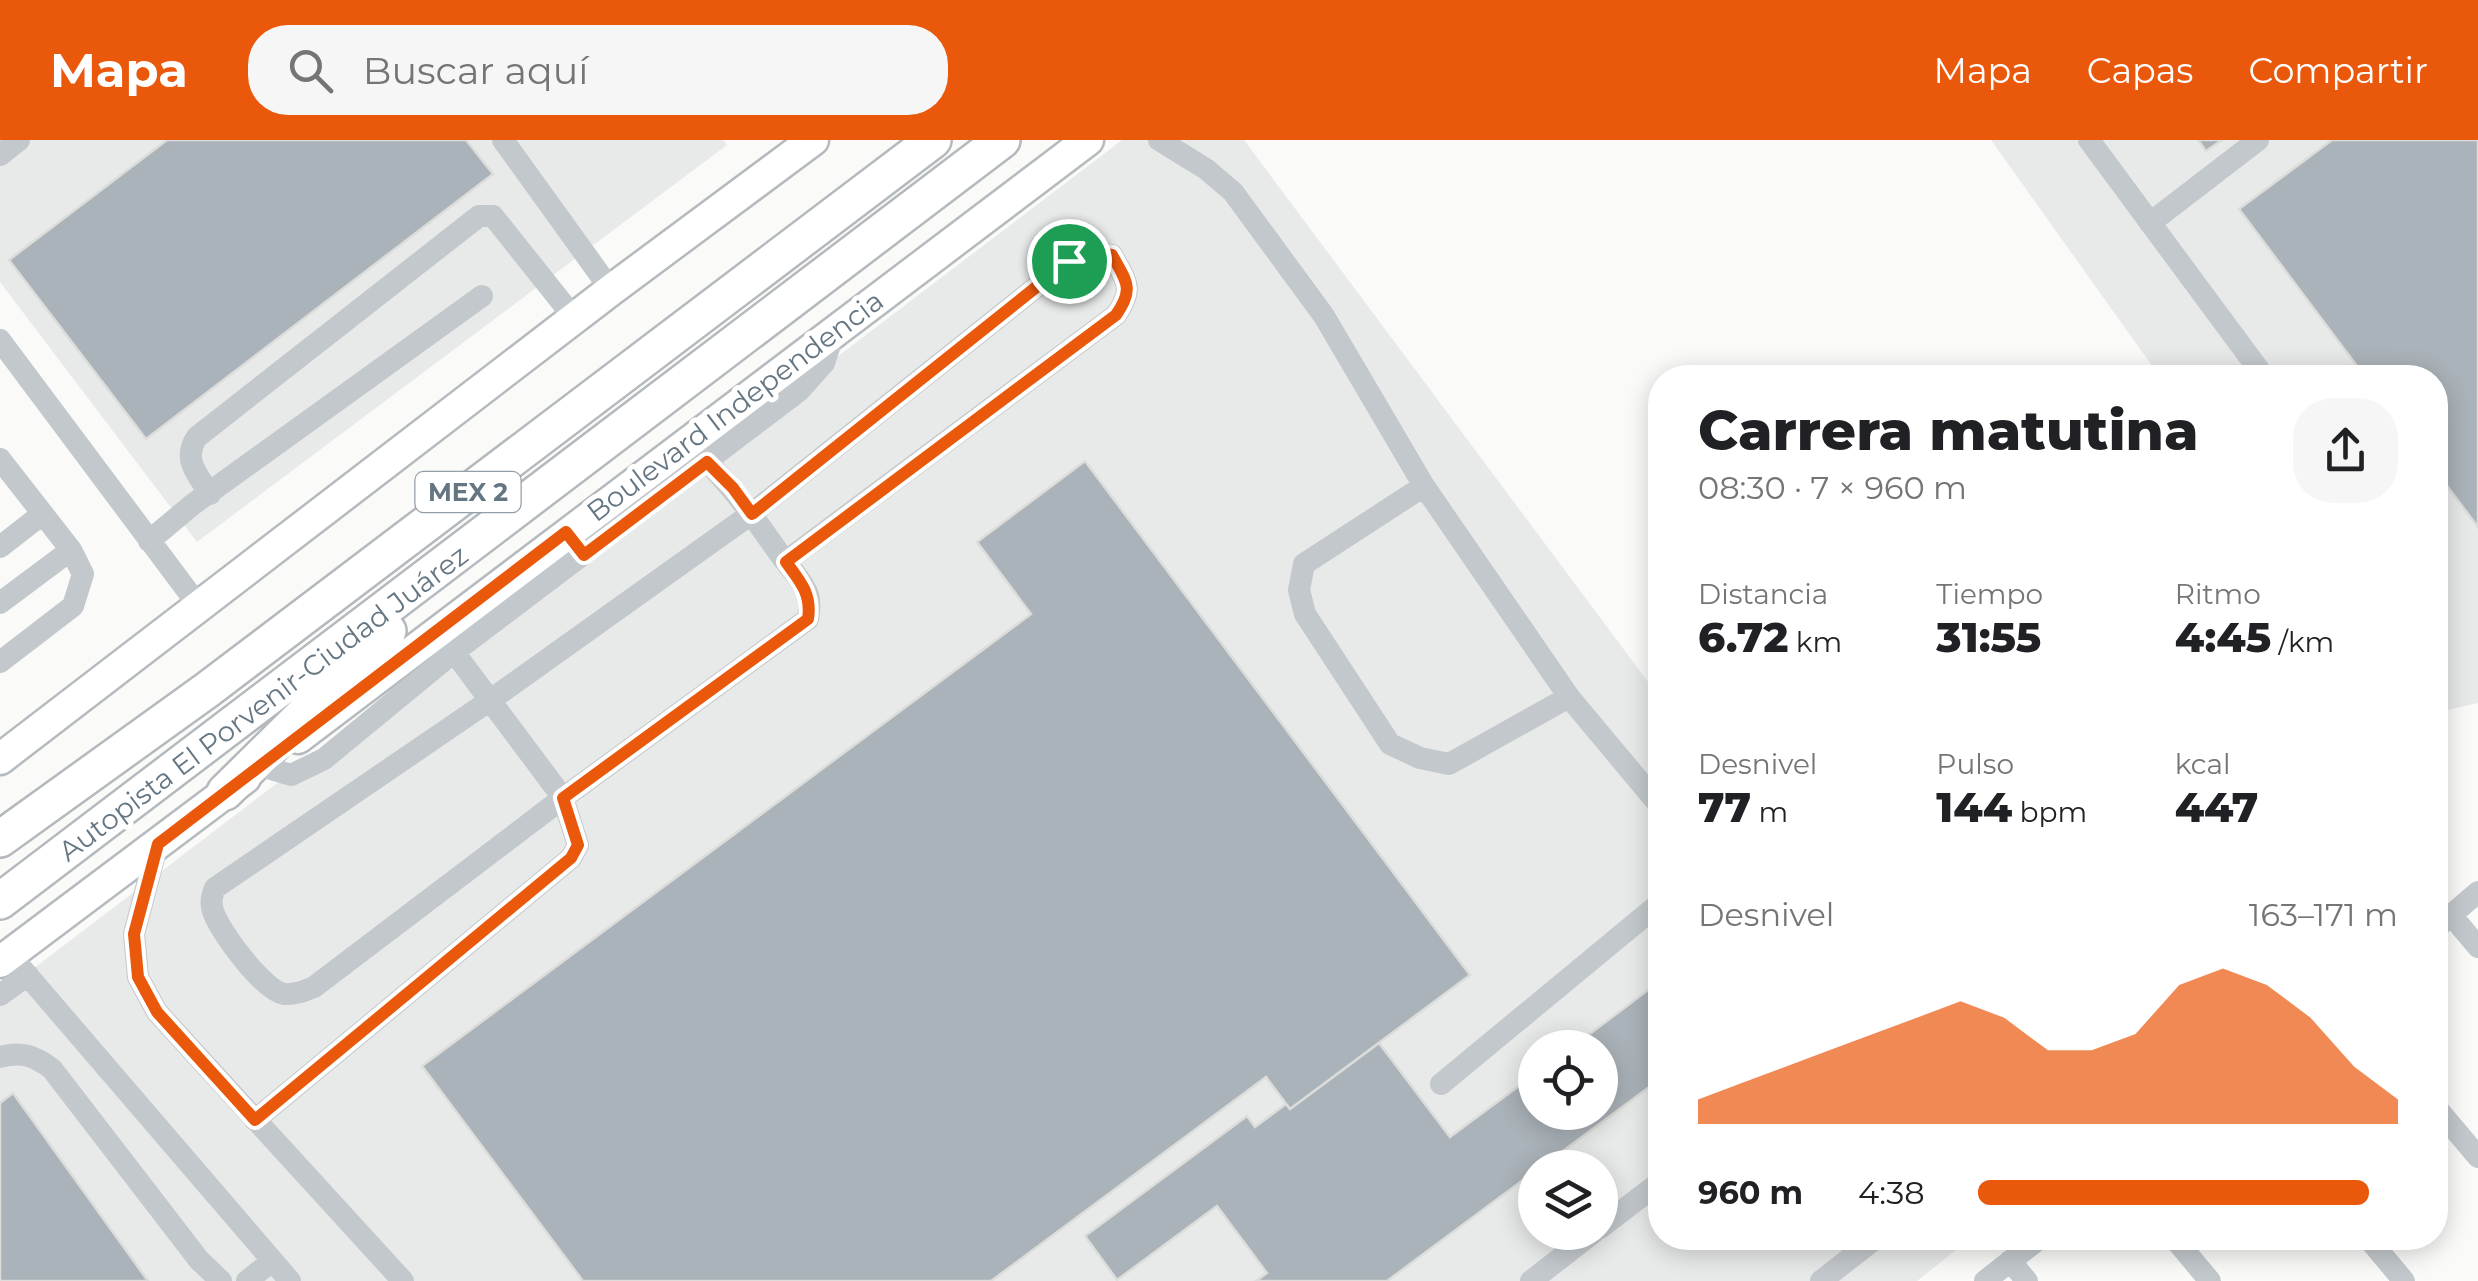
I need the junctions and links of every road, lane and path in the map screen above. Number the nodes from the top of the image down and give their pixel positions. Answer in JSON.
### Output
{"nodes":[{"id":1,"x":19,"y":140,"type":"edge"},
{"id":2,"x":503,"y":140,"type":"edge"},
{"id":3,"x":813,"y":140,"type":"edge"},
{"id":4,"x":933,"y":140,"type":"edge"},
{"id":5,"x":1002,"y":140,"type":"edge"},
{"id":6,"x":1088,"y":140,"type":"edge"},
{"id":7,"x":1160,"y":140,"type":"edge"},
{"id":8,"x":2089,"y":140,"type":"edge"},
{"id":9,"x":2258,"y":140,"type":"edge"},
{"id":10,"x":0,"y":155,"type":"edge"},
{"id":11,"x":2150,"y":223,"type":"junction"},
{"id":12,"x":611,"y":290,"type":"junction"},
{"id":13,"x":482,"y":296,"type":"dead end"},
{"id":14,"x":575,"y":319,"type":"junction"},
{"id":15,"x":834,"y":332,"type":"junction"},
{"id":16,"x":0,"y":340,"type":"edge"},
{"id":17,"x":2255,"y":365,"type":"edge"},
{"id":18,"x":0,"y":460,"type":"edge"},
{"id":19,"x":707,"y":462,"type":"junction"},
{"id":20,"x":1424,"y":486,"type":"junction"},
{"id":21,"x":210,"y":494,"type":"junction"},
{"id":22,"x":752,"y":514,"type":"junction"},
{"id":23,"x":40,"y":515,"type":"junction"},
{"id":24,"x":484,"y":537,"type":"junction"},
{"id":25,"x":149,"y":542,"type":"junction"},
{"id":26,"x":575,"y":544,"type":"junction"},
{"id":27,"x":0,"y":547,"type":"edge"},
{"id":28,"x":70,"y":550,"type":"junction"},
{"id":29,"x":786,"y":562,"type":"junction"},
{"id":30,"x":0,"y":603,"type":"edge"},
{"id":31,"x":198,"y":605,"type":"junction"},
{"id":32,"x":454,"y":652,"type":"junction"},
{"id":33,"x":0,"y":662,"type":"edge"},
{"id":34,"x":1569,"y":696,"type":"junction"},
{"id":35,"x":490,"y":700,"type":"junction"},
{"id":36,"x":0,"y":759,"type":"edge"},
{"id":37,"x":261,"y":766,"type":"junction"},
{"id":38,"x":1648,"y":791,"type":"edge"},
{"id":39,"x":225,"y":792,"type":"junction"},
{"id":40,"x":563,"y":798,"type":"junction"},
{"id":41,"x":0,"y":839,"type":"edge"},
{"id":42,"x":158,"y":844,"type":"junction"},
{"id":43,"x":2478,"y":892,"type":"edge"},
{"id":44,"x":0,"y":901,"type":"edge"},
{"id":45,"x":1648,"y":913,"type":"edge"},
{"id":46,"x":2448,"y":918,"type":"edge"},
{"id":47,"x":2448,"y":925,"type":"edge"},
{"id":48,"x":2478,"y":947,"type":"edge"},
{"id":49,"x":12,"y":964,"type":"edge"},
{"id":50,"x":0,"y":995,"type":"edge"},
{"id":51,"x":0,"y":1057,"type":"edge"},
{"id":52,"x":1441,"y":1084,"type":"dead end"},
{"id":53,"x":255,"y":1120,"type":"junction"},
{"id":54,"x":2448,"y":1121,"type":"edge"},
{"id":55,"x":2478,"y":1157,"type":"edge"},
{"id":56,"x":1648,"y":1191,"type":"edge"},
{"id":57,"x":1618,"y":1214,"type":"edge"},
{"id":58,"x":1571,"y":1250,"type":"edge"},
{"id":59,"x":1861,"y":1250,"type":"edge"},
{"id":60,"x":2024,"y":1250,"type":"edge"},
{"id":61,"x":2184,"y":1250,"type":"edge"},
{"id":62,"x":2378,"y":1250,"type":"edge"},
{"id":63,"x":272,"y":1260,"type":"junction"},
{"id":64,"x":2010,"y":1261,"type":"junction"},
{"id":65,"x":221,"y":1281,"type":"edge"},
{"id":66,"x":247,"y":1281,"type":"edge"},
{"id":67,"x":290,"y":1281,"type":"edge"},
{"id":68,"x":403,"y":1281,"type":"edge"},
{"id":69,"x":1531,"y":1281,"type":"edge"},
{"id":70,"x":1821,"y":1281,"type":"edge"},
{"id":71,"x":1984,"y":1281,"type":"edge"},
{"id":72,"x":2027,"y":1281,"type":"edge"},
{"id":73,"x":2210,"y":1281,"type":"edge"},
{"id":74,"x":2404,"y":1281,"type":"edge"}],
"edges":[{"from":1,"to":10,"type":"street"},
{"from":2,"to":12,"type":"street"},
{"from":3,"to":12,"type":"main road"},
{"from":4,"to":41,"type":"highway","number":"MEX 2"},
{"from":5,"to":24,"type":"highway","name":"Autopista El Porvenir-Ciudad Juárez","number":"MEX 2"},
{"from":6,"to":15,"type":"main road","name":"Boulevard Independencia"},
{"from":7,"to":20,"type":"street"},
{"from":8,"to":11,"type":"street"},
{"from":9,"to":11,"type":"street"},
{"from":11,"to":17,"type":"street"},
{"from":12,"to":14,"type":"main road"},
{"from":13,"to":21,"type":"street"},
{"from":14,"to":21,"type":"street"},
{"from":14,"to":31,"type":"main road"},
{"from":15,"to":19,"type":"street"},
{"from":15,"to":26,"type":"main road","name":"Boulevard Independencia"},
{"from":16,"to":25,"type":"street"},
{"from":18,"to":23,"type":"street"},
{"from":19,"to":22,"type":"street"},
{"from":19,"to":26,"type":"street"},
{"from":20,"to":34,"type":"street"},
{"from":20,"to":34,"type":"street"},
{"from":21,"to":25,"type":"street"},
{"from":22,"to":29,"type":"street"},
{"from":22,"to":29,"type":"street"},
{"from":22,"to":35,"type":"street"},
{"from":23,"to":27,"type":"street"},
{"from":23,"to":28,"type":"street"},
{"from":24,"to":39,"type":"highway"},
{"from":24,"to":44,"type":"highway","name":"Autopista El Porvenir-Ciudad Juárez","number":"MEX 2"},
{"from":25,"to":31,"type":"street"},
{"from":26,"to":32,"type":"street"},
{"from":26,"to":37,"type":"main road","name":"Boulevard Independencia"},
{"from":28,"to":30,"type":"street"},
{"from":28,"to":33,"type":"street"},
{"from":29,"to":40,"type":"street"},
{"from":31,"to":36,"type":"main road"},
{"from":32,"to":35,"type":"street"},
{"from":32,"to":37,"type":"street"},
{"from":34,"to":38,"type":"street"},
{"from":35,"to":40,"type":"street"},
{"from":35,"to":40,"type":"street"},
{"from":37,"to":39,"type":"main road","name":"Boulevard Independencia"},
{"from":39,"to":42,"type":"main road","name":"Boulevard Independencia"},
{"from":40,"to":53,"type":"street"},
{"from":42,"to":49,"type":"main road","name":"Boulevard Independencia"},
{"from":42,"to":53,"type":"street"},
{"from":43,"to":46,"type":"street"},
{"from":45,"to":52,"type":"street"},
{"from":47,"to":48,"type":"street"},
{"from":49,"to":50,"type":"street"},
{"from":49,"to":63,"type":"street"},
{"from":51,"to":65,"type":"street"},
{"from":53,"to":68,"type":"street"},
{"from":54,"to":55,"type":"street"},
{"from":56,"to":57,"type":"street"},
{"from":58,"to":69,"type":"street"},
{"from":59,"to":70,"type":"street"},
{"from":60,"to":64,"type":"street"},
{"from":61,"to":73,"type":"street"},
{"from":62,"to":74,"type":"street"},
{"from":63,"to":66,"type":"street"},
{"from":63,"to":67,"type":"street"},
{"from":64,"to":71,"type":"street"},
{"from":64,"to":72,"type":"street"}]}
